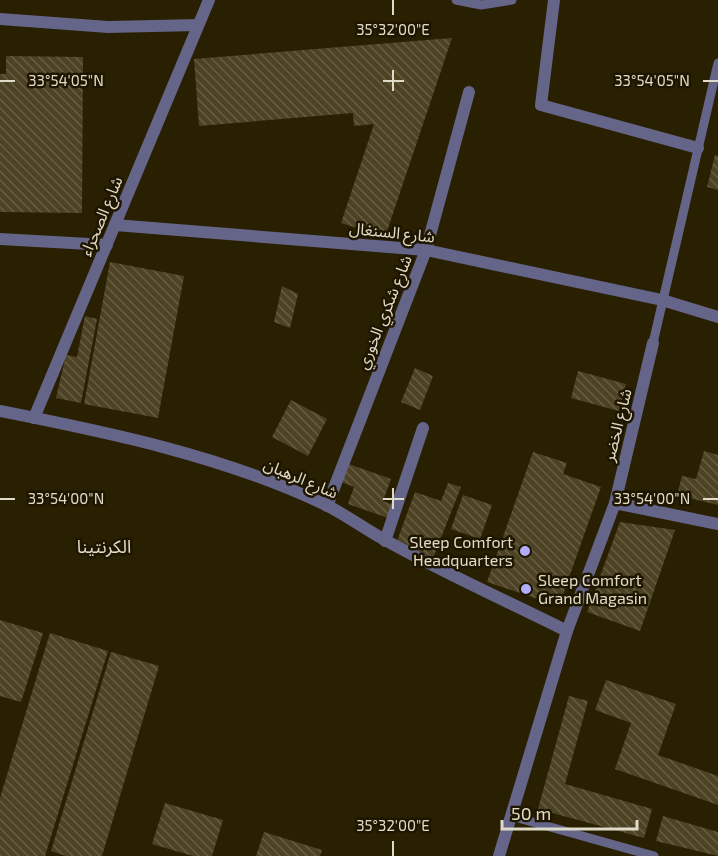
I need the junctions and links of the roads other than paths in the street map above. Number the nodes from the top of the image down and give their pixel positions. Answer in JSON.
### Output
{"nodes":[{"id":1,"x":209,"y":0,"type":"edge"},
{"id":2,"x":456,"y":0,"type":"edge"},
{"id":3,"x":512,"y":0,"type":"edge"},
{"id":4,"x":554,"y":0,"type":"edge"},
{"id":5,"x":0,"y":19,"type":"edge"},
{"id":6,"x":198,"y":26,"type":"junction"},
{"id":7,"x":718,"y":63,"type":"edge"},
{"id":8,"x":469,"y":92,"type":"dead end"},
{"id":9,"x":698,"y":148,"type":"junction"},
{"id":10,"x":115,"y":225,"type":"junction"},
{"id":11,"x":0,"y":239,"type":"edge"},
{"id":12,"x":107,"y":244,"type":"junction"},
{"id":13,"x":426,"y":250,"type":"junction"},
{"id":14,"x":662,"y":300,"type":"junction"},
{"id":15,"x":718,"y":316,"type":"edge"},
{"id":16,"x":653,"y":343,"type":"joint"},
{"id":17,"x":0,"y":411,"type":"edge"},
{"id":18,"x":34,"y":418,"type":"junction"},
{"id":19,"x":423,"y":428,"type":"dead end"},
{"id":20,"x":615,"y":503,"type":"junction"},
{"id":21,"x":327,"y":506,"type":"junction"},
{"id":22,"x":718,"y":524,"type":"edge"},
{"id":23,"x":385,"y":541,"type":"junction"},
{"id":24,"x":567,"y":632,"type":"junction"},
{"id":25,"x":511,"y":816,"type":"junction"},
{"id":26,"x":499,"y":856,"type":"edge"},
{"id":27,"x":654,"y":856,"type":"edge"}],
"edges":[{"from":1,"to":6,"type":"street","name":"شارع الصحراء"},
{"from":2,"to":3,"type":"lane"},
{"from":4,"to":9,"type":"street"},
{"from":5,"to":6,"type":"street"},
{"from":6,"to":10,"type":"street","name":"شارع الصحراء"},
{"from":7,"to":9,"type":"lane","name":"شارع الخضر"},
{"from":8,"to":13,"type":"street","name":"شارع شكري الخوري"},
{"from":9,"to":14,"type":"lane","name":"شارع الخضر"},
{"from":10,"to":12,"type":"street","name":"شارع الصحراء"},
{"from":10,"to":13,"type":"street","name":"شارع السنغال"},
{"from":11,"to":12,"type":"street"},
{"from":12,"to":18,"type":"street","name":"شارع الصحراء"},
{"from":13,"to":14,"type":"street","name":"شارع السنغال"},
{"from":13,"to":21,"type":"street","name":"شارع شكري الخوري"},
{"from":14,"to":15,"type":"street","name":"شارع السنغال"},
{"from":14,"to":16,"type":"lane","name":"شارع الخضر"},
{"from":16,"to":20,"type":"street","name":"شارع الخضر"},
{"from":17,"to":18,"type":"street","name":"شارع الرهبان"},
{"from":18,"to":21,"type":"street","name":"شارع الرهبان"},
{"from":19,"to":23,"type":"street"},
{"from":20,"to":22,"type":"street"},
{"from":20,"to":24,"type":"street","name":"شارع الخضر"},
{"from":21,"to":23,"type":"street","name":"شارع الرهبان"},
{"from":23,"to":24,"type":"street","name":"شارع الرهبان"},
{"from":24,"to":25,"type":"street","name":"شارع الخضر"},
{"from":25,"to":26,"type":"street","name":"شارع الخضر"},
{"from":25,"to":27,"type":"lane"}]}
